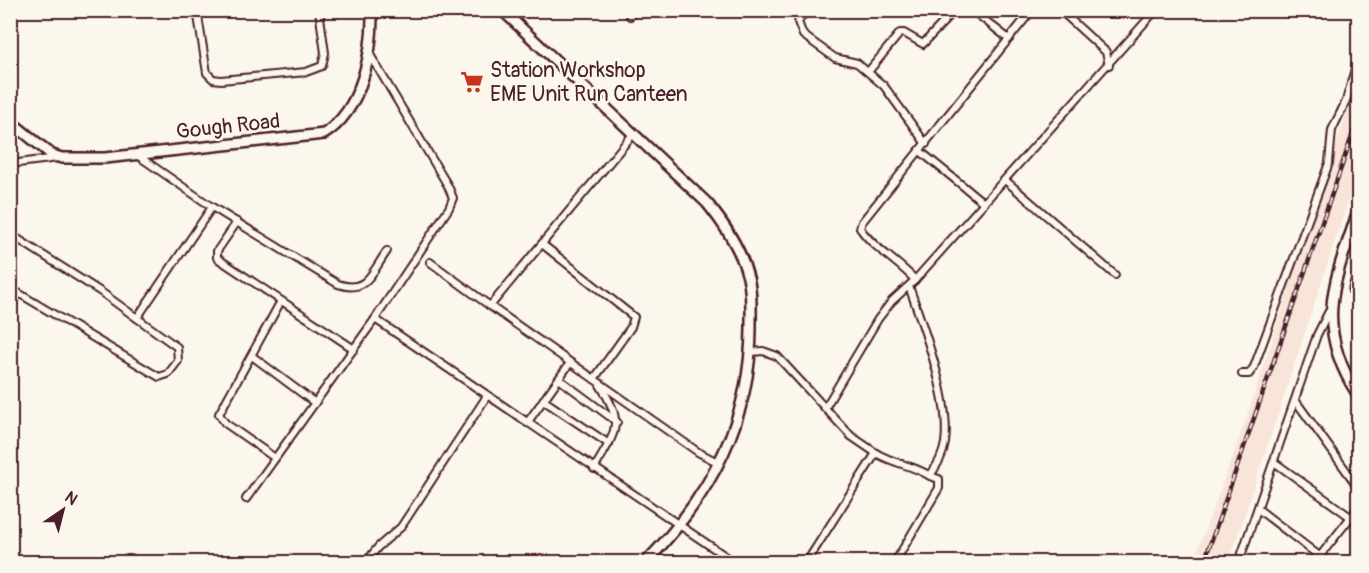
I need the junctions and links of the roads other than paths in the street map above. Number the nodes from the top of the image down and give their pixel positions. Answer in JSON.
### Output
{"nodes":[{"id":1,"x":197,"y":10,"type":"edge"},
{"id":2,"x":319,"y":10,"type":"edge"},
{"id":3,"x":372,"y":10,"type":"edge"},
{"id":4,"x":502,"y":10,"type":"edge"},
{"id":5,"x":806,"y":10,"type":"edge"},
{"id":6,"x":955,"y":10,"type":"edge"},
{"id":7,"x":972,"y":10,"type":"edge"},
{"id":8,"x":1032,"y":10,"type":"edge"},
{"id":9,"x":1060,"y":10,"type":"edge"},
{"id":10,"x":1156,"y":10,"type":"edge"},
{"id":11,"x":1009,"y":39,"type":"junction"},
{"id":12,"x":369,"y":53,"type":"junction"},
{"id":13,"x":1359,"y":58,"type":"edge"},
{"id":14,"x":1109,"y":64,"type":"junction"},
{"id":15,"x":868,"y":72,"type":"junction"},
{"id":16,"x":10,"y":121,"type":"edge"},
{"id":17,"x":634,"y":133,"type":"junction"},
{"id":18,"x":926,"y":144,"type":"junction"},
{"id":19,"x":921,"y":151,"type":"junction"},
{"id":20,"x":136,"y":154,"type":"junction"},
{"id":21,"x":62,"y":158,"type":"junction"},
{"id":22,"x":10,"y":164,"type":"edge"},
{"id":23,"x":1005,"y":180,"type":"junction"},
{"id":24,"x":984,"y":203,"type":"junction"},
{"id":25,"x":212,"y":207,"type":"junction"},
{"id":26,"x":1359,"y":212,"type":"edge"},
{"id":27,"x":237,"y":222,"type":"junction"},
{"id":28,"x":10,"y":234,"type":"edge"},
{"id":29,"x":1354,"y":240,"type":"edge"},
{"id":30,"x":542,"y":244,"type":"junction"},
{"id":31,"x":387,"y":251,"type":"dead end"},
{"id":32,"x":430,"y":262,"type":"dead end"},
{"id":33,"x":1359,"y":267,"type":"edge"},
{"id":34,"x":1115,"y":275,"type":"dead end"},
{"id":35,"x":915,"y":280,"type":"junction"},
{"id":36,"x":909,"y":286,"type":"junction"},
{"id":37,"x":10,"y":288,"type":"edge"},
{"id":38,"x":1359,"y":294,"type":"edge"},
{"id":39,"x":281,"y":301,"type":"junction"},
{"id":40,"x":1332,"y":304,"type":"junction"},
{"id":41,"x":490,"y":306,"type":"junction"},
{"id":42,"x":137,"y":318,"type":"junction"},
{"id":43,"x":375,"y":319,"type":"junction"},
{"id":44,"x":354,"y":349,"type":"junction"},
{"id":45,"x":751,"y":352,"type":"junction"},
{"id":46,"x":252,"y":356,"type":"junction"},
{"id":47,"x":570,"y":363,"type":"junction"},
{"id":48,"x":1242,"y":374,"type":"dead end"},
{"id":49,"x":559,"y":379,"type":"junction"},
{"id":50,"x":596,"y":380,"type":"junction"},
{"id":51,"x":1357,"y":389,"type":"edge"},
{"id":52,"x":487,"y":396,"type":"junction"},
{"id":53,"x":543,"y":400,"type":"junction"},
{"id":54,"x":1295,"y":400,"type":"junction"},
{"id":55,"x":315,"y":403,"type":"junction"},
{"id":56,"x":825,"y":408,"type":"junction"},
{"id":57,"x":617,"y":422,"type":"junction"},
{"id":58,"x":527,"y":423,"type":"junction"},
{"id":59,"x":609,"y":444,"type":"junction"},
{"id":60,"x":876,"y":453,"type":"junction"},
{"id":61,"x":275,"y":458,"type":"junction"},
{"id":62,"x":719,"y":462,"type":"junction"},
{"id":63,"x":1274,"y":462,"type":"junction"},
{"id":64,"x":594,"y":469,"type":"junction"},
{"id":65,"x":930,"y":476,"type":"junction"},
{"id":66,"x":1359,"y":487,"type":"edge"},
{"id":67,"x":246,"y":499,"type":"dead end"},
{"id":68,"x":1358,"y":508,"type":"edge"},
{"id":69,"x":1258,"y":509,"type":"junction"},
{"id":70,"x":1349,"y":516,"type":"junction"},
{"id":71,"x":679,"y":526,"type":"junction"},
{"id":72,"x":1320,"y":556,"type":"junction"},
{"id":73,"x":808,"y":560,"type":"dead end"},
{"id":74,"x":366,"y":562,"type":"edge"},
{"id":75,"x":646,"y":562,"type":"edge"},
{"id":76,"x":734,"y":562,"type":"edge"},
{"id":77,"x":895,"y":562,"type":"edge"},
{"id":78,"x":1239,"y":562,"type":"edge"},
{"id":79,"x":1327,"y":562,"type":"edge"}],
"edges":[{"from":1,"to":2,"type":"street"},
{"from":3,"to":12,"type":"street","name":"Gough Road"},
{"from":4,"to":17,"type":"street"},
{"from":5,"to":15,"type":"street"},
{"from":6,"to":15,"type":"street"},
{"from":7,"to":11,"type":"street"},
{"from":8,"to":11,"type":"street"},
{"from":9,"to":14,"type":"street"},
{"from":10,"to":14,"type":"street"},
{"from":11,"to":18,"type":"street"},
{"from":12,"to":20,"type":"street","name":"Gough Road"},
{"from":12,"to":43,"type":"street"},
{"from":13,"to":48,"type":"street"},
{"from":14,"to":23,"type":"street"},
{"from":15,"to":18,"type":"street"},
{"from":16,"to":21,"type":"street"},
{"from":17,"to":30,"type":"street"},
{"from":17,"to":45,"type":"street"},
{"from":18,"to":19,"type":"street"},
{"from":19,"to":24,"type":"street"},
{"from":19,"to":35,"type":"street"},
{"from":20,"to":21,"type":"street","name":"Gough Road"},
{"from":20,"to":25,"type":"street"},
{"from":21,"to":22,"type":"street"},
{"from":23,"to":24,"type":"street"},
{"from":23,"to":34,"type":"street"},
{"from":24,"to":35,"type":"street"},
{"from":25,"to":27,"type":"street"},
{"from":25,"to":42,"type":"street"},
{"from":26,"to":29,"type":"street"},
{"from":27,"to":31,"type":"street"},
{"from":27,"to":39,"type":"street"},
{"from":28,"to":42,"type":"street"},
{"from":29,"to":40,"type":"street"},
{"from":30,"to":41,"type":"street"},
{"from":30,"to":50,"type":"street"},
{"from":32,"to":41,"type":"street"},
{"from":33,"to":38,"type":"street"},
{"from":35,"to":36,"type":"street"},
{"from":36,"to":56,"type":"street"},
{"from":36,"to":65,"type":"street"},
{"from":37,"to":42,"type":"street"},
{"from":39,"to":44,"type":"street"},
{"from":39,"to":46,"type":"street"},
{"from":40,"to":51,"type":"street"},
{"from":40,"to":54,"type":"street"},
{"from":41,"to":47,"type":"street"},
{"from":43,"to":44,"type":"street"},
{"from":43,"to":52,"type":"street"},
{"from":44,"to":55,"type":"street"},
{"from":45,"to":56,"type":"street"},
{"from":45,"to":62,"type":"street"},
{"from":46,"to":55,"type":"street"},
{"from":46,"to":61,"type":"street"},
{"from":47,"to":49,"type":"street"},
{"from":47,"to":50,"type":"street"},
{"from":49,"to":53,"type":"street"},
{"from":49,"to":57,"type":"street"},
{"from":50,"to":57,"type":"street"},
{"from":50,"to":62,"type":"street"},
{"from":52,"to":58,"type":"street"},
{"from":52,"to":74,"type":"street"},
{"from":53,"to":58,"type":"street"},
{"from":53,"to":59,"type":"street"},
{"from":54,"to":63,"type":"street"},
{"from":54,"to":66,"type":"street"},
{"from":55,"to":61,"type":"street"},
{"from":56,"to":60,"type":"street"},
{"from":57,"to":59,"type":"street"},
{"from":58,"to":64,"type":"street"},
{"from":59,"to":64,"type":"street"},
{"from":60,"to":65,"type":"street"},
{"from":60,"to":73,"type":"street"},
{"from":61,"to":67,"type":"street"},
{"from":62,"to":71,"type":"street"},
{"from":63,"to":69,"type":"street"},
{"from":63,"to":70,"type":"street"},
{"from":64,"to":71,"type":"street"},
{"from":65,"to":77,"type":"street"},
{"from":68,"to":70,"type":"street"},
{"from":69,"to":72,"type":"street"},
{"from":69,"to":78,"type":"street"},
{"from":70,"to":72,"type":"street"},
{"from":71,"to":75,"type":"street"},
{"from":71,"to":76,"type":"street"},
{"from":72,"to":79,"type":"street"}]}
